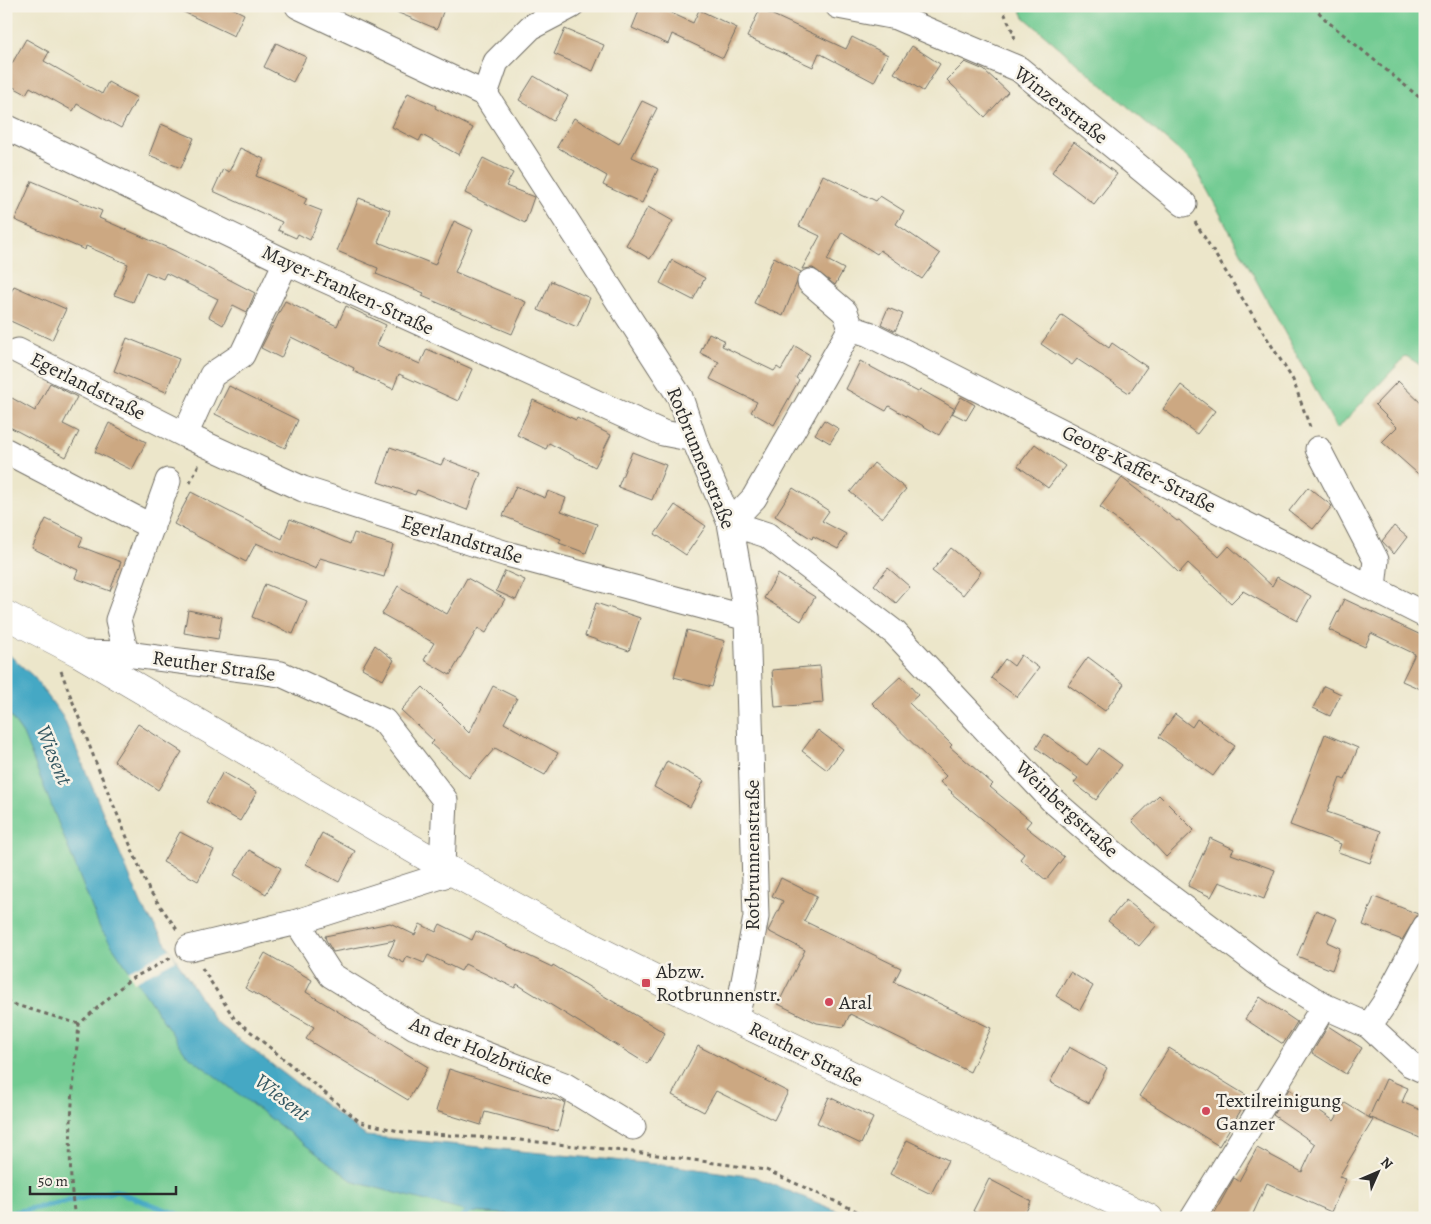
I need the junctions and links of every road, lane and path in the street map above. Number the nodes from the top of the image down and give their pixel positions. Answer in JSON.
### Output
{"nodes":[{"id":1,"x":298,"y":6,"type":"edge"},
{"id":2,"x":571,"y":6,"type":"edge"},
{"id":3,"x":838,"y":6,"type":"edge"},
{"id":4,"x":1001,"y":6,"type":"edge"},
{"id":5,"x":1313,"y":6,"type":"edge"},
{"id":6,"x":1018,"y":69,"type":"junction"},
{"id":7,"x":485,"y":94,"type":"junction"},
{"id":8,"x":1425,"y":102,"type":"edge"},
{"id":9,"x":6,"y":127,"type":"edge"},
{"id":10,"x":1184,"y":204,"type":"joint"},
{"id":11,"x":286,"y":262,"type":"junction"},
{"id":12,"x":810,"y":282,"type":"dead end"},
{"id":13,"x":851,"y":328,"type":"junction"},
{"id":14,"x":18,"y":351,"type":"dead end"},
{"id":15,"x":185,"y":435,"type":"junction"},
{"id":16,"x":694,"y":439,"type":"junction"},
{"id":17,"x":208,"y":445,"type":"junction"},
{"id":18,"x":1318,"y":449,"type":"joint"},
{"id":19,"x":6,"y":451,"type":"edge"},
{"id":20,"x":168,"y":480,"type":"joint"},
{"id":21,"x":730,"y":523,"type":"junction"},
{"id":22,"x":152,"y":527,"type":"junction"},
{"id":23,"x":1373,"y":587,"type":"junction"},
{"id":24,"x":6,"y":615,"type":"edge"},
{"id":25,"x":1425,"y":615,"type":"edge"},
{"id":26,"x":747,"y":618,"type":"junction"},
{"id":27,"x":49,"y":638,"type":"junction"},
{"id":28,"x":79,"y":653,"type":"junction"},
{"id":29,"x":126,"y":654,"type":"junction"},
{"id":30,"x":448,"y":869,"type":"junction"},
{"id":31,"x":298,"y":922,"type":"junction"},
{"id":32,"x":1425,"y":927,"type":"edge"},
{"id":33,"x":184,"y":951,"type":"junction"},
{"id":34,"x":6,"y":1002,"type":"edge"},
{"id":35,"x":1324,"y":1006,"type":"junction"},
{"id":36,"x":734,"y":1019,"type":"junction"},
{"id":37,"x":79,"y":1024,"type":"junction"},
{"id":38,"x":1369,"y":1026,"type":"junction"},
{"id":39,"x":1425,"y":1071,"type":"edge"},
{"id":40,"x":633,"y":1127,"type":"dead end"},
{"id":41,"x":75,"y":1218,"type":"edge"},
{"id":42,"x":872,"y":1218,"type":"edge"},
{"id":43,"x":1149,"y":1218,"type":"edge"},
{"id":44,"x":1193,"y":1218,"type":"edge"}],
"edges":[{"from":1,"to":7,"type":"street"},
{"from":2,"to":7,"type":"street"},
{"from":3,"to":6,"type":"street","name":"Winzerstraße"},
{"from":4,"to":6,"type":"path"},
{"from":5,"to":8,"type":"path"},
{"from":6,"to":10,"type":"street","name":"Winzerstraße"},
{"from":7,"to":16,"type":"street","name":"Rotbrunnenstraße"},
{"from":9,"to":11,"type":"street","name":"Mayer-Franken-Straße"},
{"from":10,"to":18,"type":"path"},
{"from":11,"to":15,"type":"street"},
{"from":11,"to":16,"type":"street","name":"Mayer-Franken-Straße"},
{"from":12,"to":13,"type":"street"},
{"from":13,"to":21,"type":"street"},
{"from":13,"to":23,"type":"street","name":"Georg-Kaffer-Straße"},
{"from":14,"to":15,"type":"street","name":"Egerlandstraße"},
{"from":15,"to":17,"type":"street","name":"Egerlandstraße"},
{"from":16,"to":21,"type":"street","name":"Rotbrunnenstraße"},
{"from":17,"to":20,"type":"path"},
{"from":17,"to":26,"type":"street","name":"Egerlandstraße"},
{"from":18,"to":23,"type":"street"},
{"from":19,"to":22,"type":"street"},
{"from":20,"to":22,"type":"street"},
{"from":21,"to":26,"type":"street","name":"Rotbrunnenstraße"},
{"from":21,"to":35,"type":"street","name":"Weinbergstraße"},
{"from":22,"to":29,"type":"street"},
{"from":23,"to":25,"type":"street","name":"Georg-Kaffer-Straße"},
{"from":24,"to":27,"type":"main road","name":"Reuther Straße"},
{"from":26,"to":36,"type":"street","name":"Rotbrunnenstraße"},
{"from":27,"to":28,"type":"main road","name":"Reuther Straße"},
{"from":27,"to":33,"type":"path"},
{"from":28,"to":29,"type":"street","name":"Reuther Straße"},
{"from":28,"to":30,"type":"main road","name":"Reuther Straße"},
{"from":29,"to":30,"type":"street","name":"Reuther Straße"},
{"from":30,"to":31,"type":"street"},
{"from":30,"to":36,"type":"main road","name":"Reuther Straße"},
{"from":31,"to":33,"type":"street"},
{"from":31,"to":40,"type":"street","name":"An der Holzbrücke"},
{"from":32,"to":38,"type":"street"},
{"from":33,"to":37,"type":"path"},
{"from":33,"to":42,"type":"path"},
{"from":34,"to":37,"type":"path"},
{"from":35,"to":38,"type":"street","name":"Weinbergstraße"},
{"from":35,"to":44,"type":"street"},
{"from":36,"to":43,"type":"main road","name":"Reuther Straße"},
{"from":37,"to":41,"type":"path"},
{"from":38,"to":39,"type":"street","name":"Weinbergstraße"}]}
